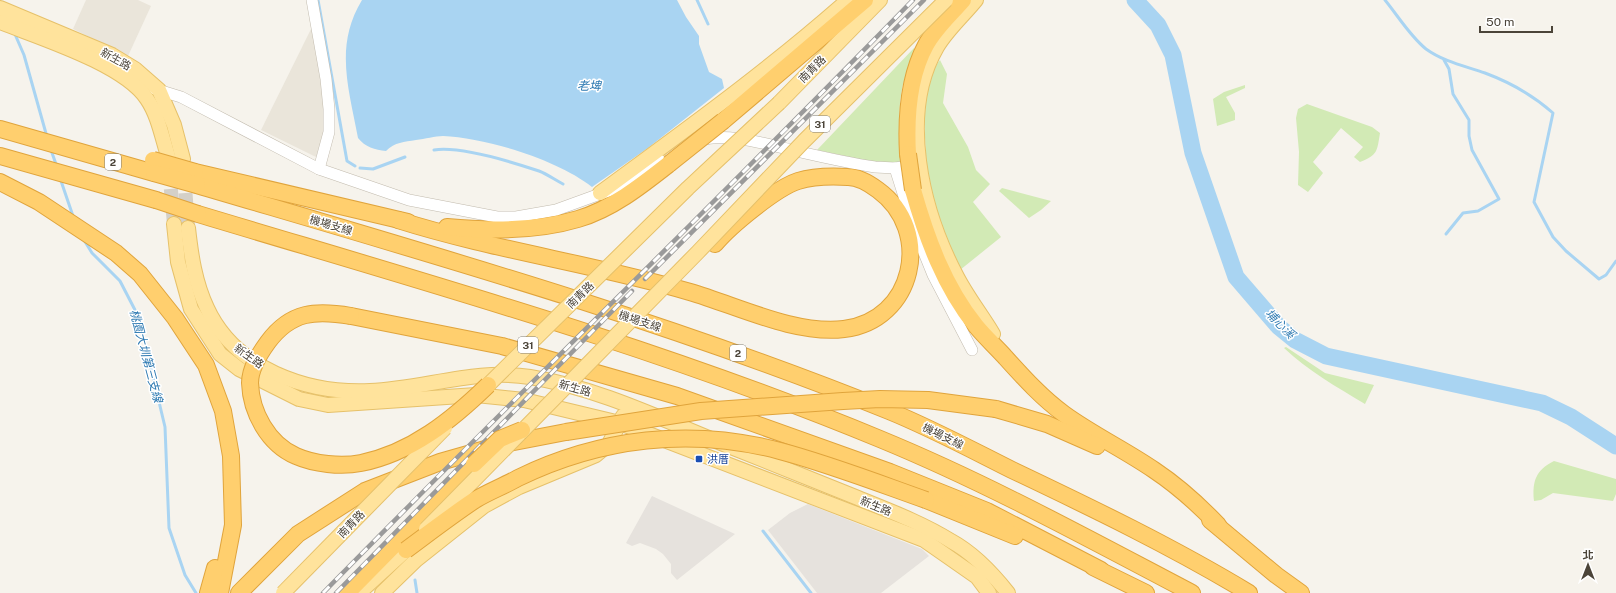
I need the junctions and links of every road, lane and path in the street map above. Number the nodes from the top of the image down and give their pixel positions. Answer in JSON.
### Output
{"nodes":[{"id":1,"x":312,"y":0,"type":"edge"},
{"id":2,"x":848,"y":0,"type":"edge"},
{"id":3,"x":865,"y":0,"type":"edge"},
{"id":4,"x":880,"y":0,"type":"edge"},
{"id":5,"x":946,"y":0,"type":"edge"},
{"id":6,"x":963,"y":0,"type":"edge"},
{"id":7,"x":976,"y":0,"type":"edge"},
{"id":8,"x":0,"y":8,"type":"edge"},
{"id":9,"x":0,"y":22,"type":"edge"},
{"id":10,"x":135,"y":84,"type":"junction"},
{"id":11,"x":159,"y":90,"type":"junction"},
{"id":12,"x":697,"y":121,"type":"junction"},
{"id":13,"x":0,"y":125,"type":"edge"},
{"id":14,"x":0,"y":128,"type":"edge"},
{"id":15,"x":23,"y":133,"type":"junction"},
{"id":16,"x":706,"y":138,"type":"junction"},
{"id":17,"x":0,"y":156,"type":"edge"},
{"id":18,"x":183,"y":159,"type":"tunnel mouth"},
{"id":19,"x":158,"y":163,"type":"junction"},
{"id":20,"x":920,"y":165,"type":"junction"},
{"id":21,"x":896,"y":168,"type":"junction"},
{"id":22,"x":319,"y":169,"type":"junction"},
{"id":23,"x":196,"y":178,"type":"junction"},
{"id":24,"x":0,"y":182,"type":"edge"},
{"id":25,"x":600,"y":193,"type":"junction"},
{"id":26,"x":398,"y":220,"type":"junction"},
{"id":27,"x":698,"y":252,"type":"junction"},
{"id":28,"x":993,"y":334,"type":"dead end"},
{"id":29,"x":193,"y":342,"type":"junction"},
{"id":30,"x":972,"y":350,"type":"dead end"},
{"id":31,"x":488,"y":385,"type":"junction"},
{"id":32,"x":629,"y":405,"type":"junction"},
{"id":33,"x":620,"y":423,"type":"junction"},
{"id":34,"x":522,"y":430,"type":"junction"},
{"id":35,"x":1218,"y":525,"type":"junction"},
{"id":36,"x":406,"y":550,"type":"junction"},
{"id":37,"x":1101,"y":570,"type":"junction"},
{"id":38,"x":242,"y":590,"type":"edge"},
{"id":39,"x":208,"y":593,"type":"edge"},
{"id":40,"x":220,"y":593,"type":"edge"},
{"id":41,"x":283,"y":593,"type":"edge"},
{"id":42,"x":347,"y":593,"type":"edge"},
{"id":43,"x":359,"y":593,"type":"edge"},
{"id":44,"x":382,"y":593,"type":"edge"},
{"id":45,"x":989,"y":593,"type":"edge"},
{"id":46,"x":1008,"y":593,"type":"edge"},
{"id":47,"x":1146,"y":593,"type":"edge"},
{"id":48,"x":1192,"y":593,"type":"edge"},
{"id":49,"x":1249,"y":593,"type":"edge"},
{"id":50,"x":1301,"y":593,"type":"edge"}],
"edges":[{"from":1,"to":22,"type":"street"},
{"from":2,"to":12,"type":"main road"},
{"from":3,"to":26,"type":"highway","bridge":true},
{"from":4,"to":31,"type":"main road","name":"南青路","number":"31","bridge":true},
{"from":5,"to":27,"type":"main road","number":"31","bridge":true},
{"from":6,"to":35,"type":"highway","bridge":true},
{"from":7,"to":20,"type":"main road"},
{"from":8,"to":11,"type":"main road","name":"新生路"},
{"from":9,"to":10,"type":"main road","name":"新生路"},
{"from":10,"to":11,"type":"street"},
{"from":10,"to":19,"type":"main road","name":"新生路"},
{"from":11,"to":18,"type":"main road","name":"新生路"},
{"from":11,"to":22,"type":"street"},
{"from":12,"to":16,"type":"main road"},
{"from":12,"to":25,"type":"main road"},
{"from":13,"to":15,"type":"highway"},
{"from":14,"to":15,"type":"highway","name":"機場支線","number":"2"},
{"from":15,"to":19,"type":"highway","name":"機場支線","number":"2"},
{"from":16,"to":21,"type":"street"},
{"from":16,"to":25,"type":"street"},
{"from":17,"to":48,"type":"highway","number":"2","bridge":true},
{"from":19,"to":23,"type":"highway","name":"機場支線","number":"2","bridge":true},
{"from":20,"to":21,"type":"street"},
{"from":20,"to":28,"type":"main road"},
{"from":21,"to":30,"type":"street"},
{"from":22,"to":25,"type":"street"},
{"from":23,"to":26,"type":"highway"},
{"from":23,"to":49,"type":"highway","name":"機場支線","number":"2"},
{"from":24,"to":29,"type":"highway"},
{"from":26,"to":27,"type":"highway"},
{"from":27,"to":34,"type":"main road","number":"31","bridge":true},
{"from":29,"to":39,"type":"highway"},
{"from":29,"to":40,"type":"highway"},
{"from":31,"to":37,"type":"highway","bridge":true},
{"from":31,"to":41,"type":"main road","name":"南青路","number":"31","bridge":true},
{"from":32,"to":33,"type":"main road"},
{"from":32,"to":33,"type":"main road","name":"新生路"},
{"from":32,"to":46,"type":"main road","name":"新生路"},
{"from":33,"to":44,"type":"main road"},
{"from":33,"to":45,"type":"main road","name":"新生路"},
{"from":34,"to":36,"type":"main road","number":"31","bridge":true},
{"from":34,"to":42,"type":"highway","bridge":true},
{"from":35,"to":38,"type":"highway","bridge":true},
{"from":35,"to":50,"type":"highway"},
{"from":36,"to":37,"type":"highway","bridge":true},
{"from":36,"to":43,"type":"main road","number":"31"},
{"from":37,"to":47,"type":"highway"}]}
